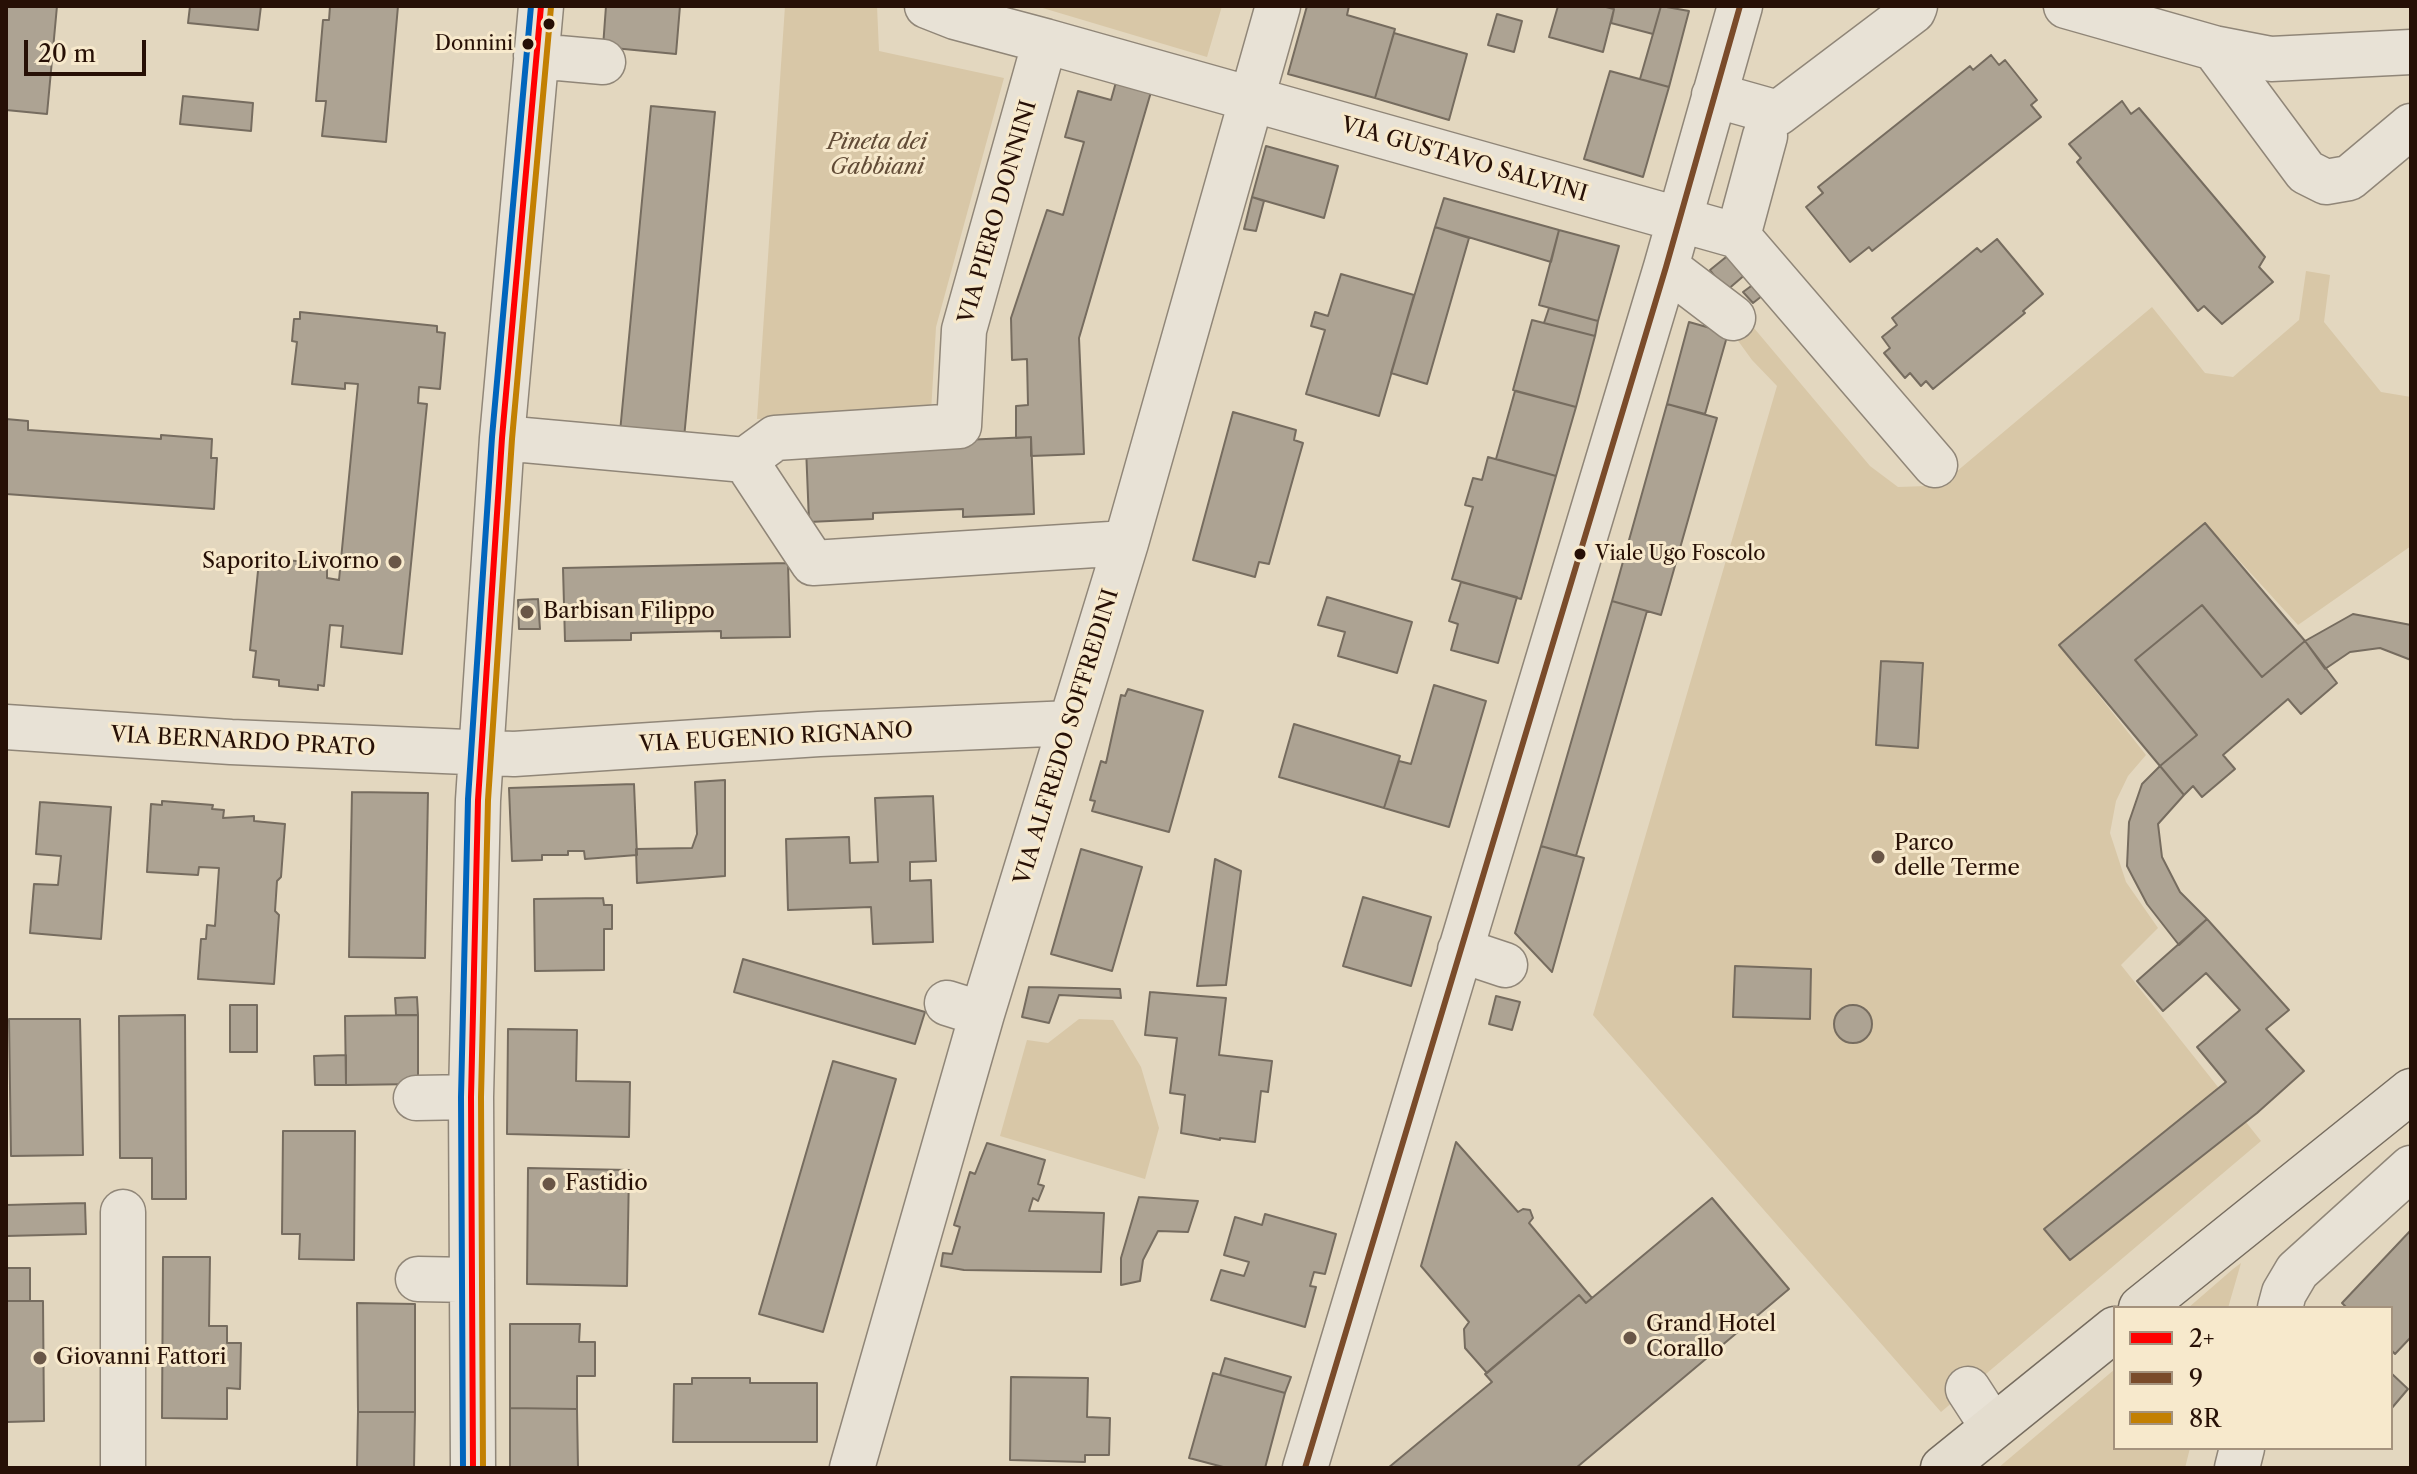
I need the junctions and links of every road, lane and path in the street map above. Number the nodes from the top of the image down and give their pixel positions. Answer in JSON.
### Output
{"nodes":[{"id":1,"x":541,"y":6,"type":"edge"},
{"id":2,"x":927,"y":6,"type":"edge"},
{"id":3,"x":1278,"y":6,"type":"edge"},
{"id":4,"x":1740,"y":6,"type":"edge"},
{"id":5,"x":1915,"y":6,"type":"edge"},
{"id":6,"x":2066,"y":6,"type":"edge"},
{"id":7,"x":1045,"y":41,"type":"junction"},
{"id":8,"x":2214,"y":48,"type":"junction"},
{"id":9,"x":2411,"y":52,"type":"edge"},
{"id":10,"x":536,"y":56,"type":"junction"},
{"id":11,"x":603,"y":62,"type":"dead end"},
{"id":12,"x":1714,"y":95,"type":"junction"},
{"id":13,"x":1250,"y":99,"type":"junction"},
{"id":14,"x":2411,"y":126,"type":"edge"},
{"id":15,"x":1765,"y":136,"type":"dead end"},
{"id":16,"x":1679,"y":222,"type":"junction"},
{"id":17,"x":1738,"y":236,"type":"junction"},
{"id":18,"x":1666,"y":267,"type":"junction"},
{"id":19,"x":1733,"y":318,"type":"dead end"},
{"id":20,"x":502,"y":438,"type":"junction"},
{"id":21,"x":745,"y":460,"type":"junction"},
{"id":22,"x":1935,"y":465,"type":"dead end"},
{"id":23,"x":1129,"y":564,"type":"junction"},
{"id":24,"x":1071,"y":723,"type":"junction"},
{"id":25,"x":6,"y":727,"type":"edge"},
{"id":26,"x":480,"y":754,"type":"junction"},
{"id":27,"x":1460,"y":950,"type":"junction"},
{"id":28,"x":1505,"y":965,"type":"dead end"},
{"id":29,"x":2411,"y":1091,"type":"edge"},
{"id":30,"x":418,"y":1109,"type":"dead end"},
{"id":31,"x":471,"y":1109,"type":"junction"},
{"id":32,"x":2411,"y":1168,"type":"edge"},
{"id":33,"x":123,"y":1212,"type":"dead end"},
{"id":34,"x":418,"y":1279,"type":"dead end"},
{"id":35,"x":471,"y":1280,"type":"junction"},
{"id":36,"x":2282,"y":1301,"type":"edge"},
{"id":37,"x":2143,"y":1306,"type":"edge"},
{"id":38,"x":2113,"y":1331,"type":"edge"},
{"id":39,"x":1968,"y":1389,"type":"dead end"},
{"id":40,"x":1992,"y":1426,"type":"junction"},
{"id":41,"x":123,"y":1468,"type":"edge"},
{"id":42,"x":473,"y":1468,"type":"edge"},
{"id":43,"x":852,"y":1468,"type":"edge"},
{"id":44,"x":1305,"y":1468,"type":"edge"},
{"id":45,"x":1943,"y":1468,"type":"edge"}],
"edges":[{"from":1,"to":10,"type":"street"},
{"from":2,"to":7,"type":"street"},
{"from":3,"to":13,"type":"street","name":"VIA ALFREDO SOFFREDINI"},
{"from":4,"to":12,"type":"street"},
{"from":5,"to":12,"type":"street"},
{"from":6,"to":8,"type":"street"},
{"from":7,"to":13,"type":"street","name":"VIA GUSTAVO SALVINI"},
{"from":7,"to":21,"type":"street","name":"VIA PIERO DONNINI"},
{"from":8,"to":9,"type":"street"},
{"from":8,"to":14,"type":"street"},
{"from":10,"to":11,"type":"street"},
{"from":10,"to":20,"type":"street"},
{"from":12,"to":16,"type":"street"},
{"from":13,"to":16,"type":"street","name":"VIA GUSTAVO SALVINI"},
{"from":13,"to":23,"type":"street","name":"VIA ALFREDO SOFFREDINI"},
{"from":15,"to":17,"type":"street"},
{"from":16,"to":17,"type":"street","name":"VIA GUSTAVO SALVINI"},
{"from":16,"to":18,"type":"street"},
{"from":17,"to":22,"type":"street"},
{"from":18,"to":19,"type":"street"},
{"from":18,"to":27,"type":"street"},
{"from":20,"to":21,"type":"street"},
{"from":20,"to":26,"type":"street"},
{"from":21,"to":23,"type":"street"},
{"from":23,"to":24,"type":"street","name":"VIA ALFREDO SOFFREDINI"},
{"from":24,"to":26,"type":"street","name":"VIA EUGENIO RIGNANO"},
{"from":24,"to":43,"type":"street","name":"VIA ALFREDO SOFFREDINI"},
{"from":25,"to":26,"type":"street","name":"VIA BERNARDO PRATO"},
{"from":26,"to":31,"type":"street"},
{"from":27,"to":28,"type":"street"},
{"from":27,"to":44,"type":"street"},
{"from":29,"to":37,"type":"main road"},
{"from":30,"to":31,"type":"street"},
{"from":31,"to":35,"type":"street"},
{"from":32,"to":36,"type":"street"},
{"from":33,"to":41,"type":"street"},
{"from":34,"to":35,"type":"street"},
{"from":35,"to":42,"type":"street"},
{"from":38,"to":40,"type":"main road"},
{"from":39,"to":40,"type":"street"},
{"from":40,"to":45,"type":"main road"}]}
